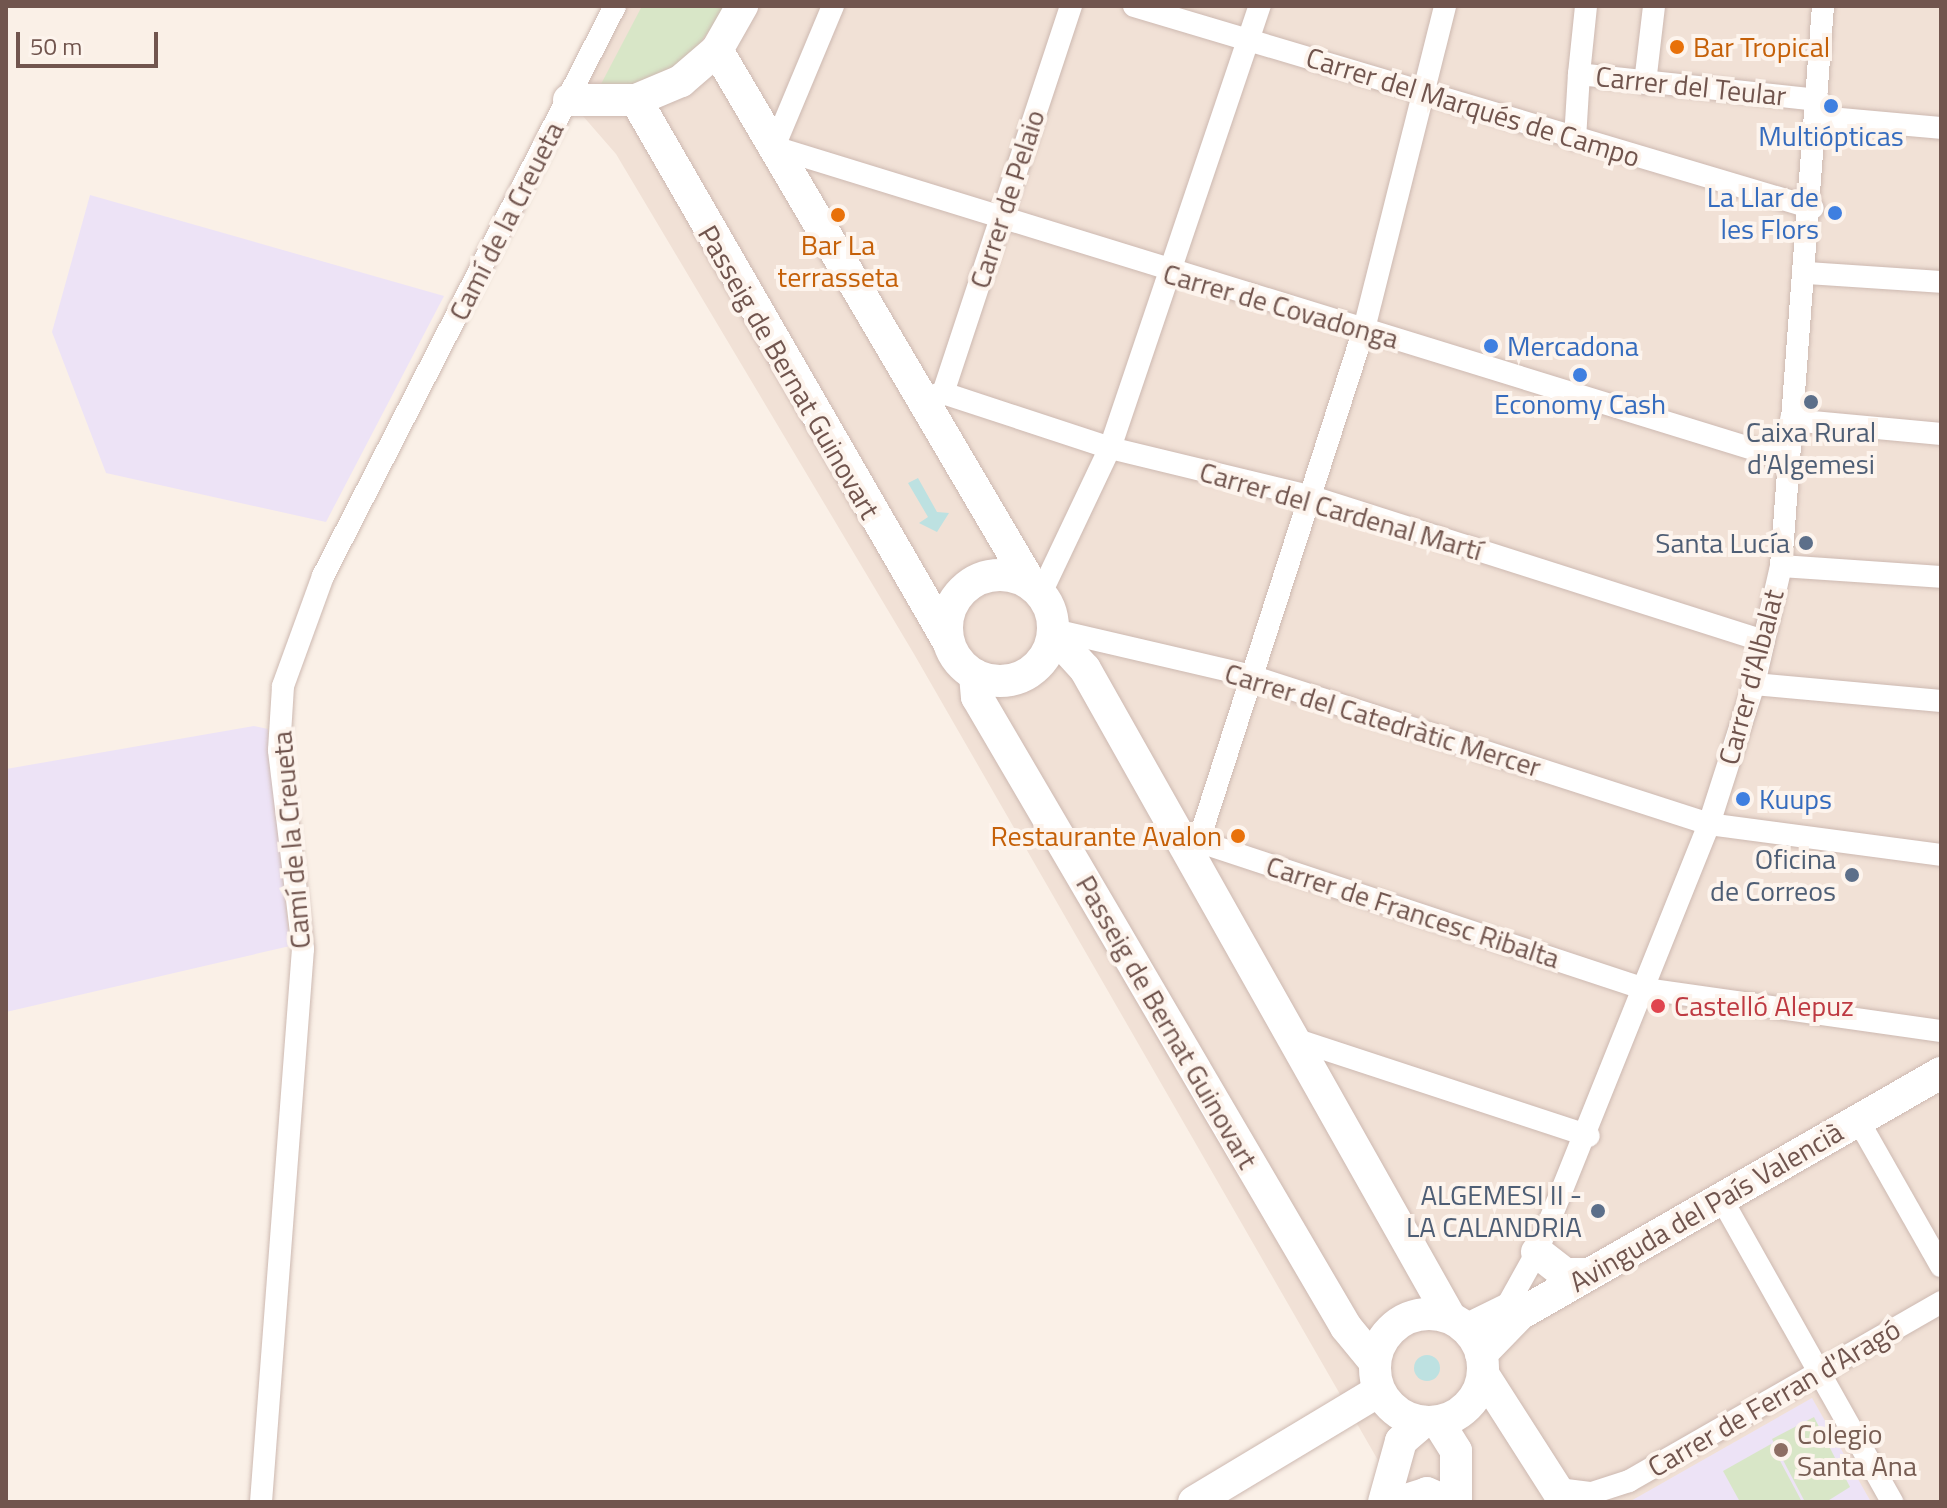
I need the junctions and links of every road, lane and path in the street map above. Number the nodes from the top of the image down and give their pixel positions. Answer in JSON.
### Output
{"nodes":[{"id":1,"x":615,"y":6,"type":"edge"},
{"id":2,"x":742,"y":6,"type":"edge"},
{"id":3,"x":833,"y":6,"type":"edge"},
{"id":4,"x":1071,"y":6,"type":"edge"},
{"id":5,"x":1134,"y":6,"type":"edge"},
{"id":6,"x":1260,"y":6,"type":"edge"},
{"id":7,"x":1445,"y":6,"type":"edge"},
{"id":8,"x":1586,"y":6,"type":"edge"},
{"id":9,"x":1654,"y":6,"type":"edge"},
{"id":10,"x":1823,"y":6,"type":"edge"},
{"id":11,"x":1246,"y":40,"type":"junction"},
{"id":12,"x":717,"y":50,"type":"junction"},
{"id":13,"x":1579,"y":74,"type":"junction"},
{"id":14,"x":1645,"y":83,"type":"junction"},
{"id":15,"x":1424,"y":89,"type":"junction"},
{"id":16,"x":569,"y":100,"type":"junction"},
{"id":17,"x":636,"y":100,"type":"junction"},
{"id":18,"x":1819,"y":109,"type":"junction"},
{"id":19,"x":1941,"y":128,"type":"edge"},
{"id":20,"x":1575,"y":139,"type":"junction"},
{"id":21,"x":774,"y":147,"type":"junction"},
{"id":22,"x":1813,"y":208,"type":"junction"},
{"id":23,"x":998,"y":221,"type":"junction"},
{"id":24,"x":1807,"y":273,"type":"junction"},
{"id":25,"x":1174,"y":275,"type":"junction"},
{"id":26,"x":1941,"y":282,"type":"edge"},
{"id":27,"x":1364,"y":329,"type":"junction"},
{"id":28,"x":933,"y":395,"type":"junction"},
{"id":29,"x":1791,"y":420,"type":"junction"},
{"id":30,"x":1941,"y":434,"type":"edge"},
{"id":31,"x":1110,"y":448,"type":"junction"},
{"id":32,"x":1789,"y":460,"type":"junction"},
{"id":33,"x":1309,"y":496,"type":"junction"},
{"id":34,"x":1781,"y":566,"type":"junction"},
{"id":35,"x":1941,"y":577,"type":"edge"},
{"id":36,"x":1036,"y":588,"type":"junction"},
{"id":37,"x":1053,"y":632,"type":"junction"},
{"id":38,"x":1759,"y":640,"type":"junction"},
{"id":39,"x":948,"y":641,"type":"junction"},
{"id":40,"x":975,"y":675,"type":"junction"},
{"id":41,"x":1251,"y":676,"type":"junction"},
{"id":42,"x":1754,"y":684,"type":"junction"},
{"id":43,"x":1941,"y":701,"type":"edge"},
{"id":44,"x":1709,"y":824,"type":"junction"},
{"id":45,"x":1190,"y":838,"type":"junction"},
{"id":46,"x":1941,"y":855,"type":"edge"},
{"id":47,"x":1645,"y":989,"type":"junction"},
{"id":48,"x":1941,"y":1031,"type":"edge"},
{"id":49,"x":1297,"y":1040,"type":"junction"},
{"id":50,"x":1941,"y":1073,"type":"edge"},
{"id":51,"x":1858,"y":1120,"type":"junction"},
{"id":52,"x":1589,"y":1136,"type":"junction"},
{"id":53,"x":1721,"y":1198,"type":"junction"},
{"id":54,"x":1537,"y":1252,"type":"junction"},
{"id":55,"x":1941,"y":1266,"type":"edge"},
{"id":56,"x":1586,"y":1274,"type":"junction"},
{"id":57,"x":1941,"y":1302,"type":"edge"},
{"id":58,"x":1456,"y":1322,"type":"junction"},
{"id":59,"x":1482,"y":1364,"type":"junction"},
{"id":60,"x":1820,"y":1373,"type":"junction"},
{"id":61,"x":1376,"y":1376,"type":"junction"},
{"id":62,"x":1430,"y":1422,"type":"junction"},
{"id":63,"x":1561,"y":1496,"type":"edge"},
{"id":64,"x":261,"y":1502,"type":"edge"},
{"id":65,"x":1194,"y":1502,"type":"edge"},
{"id":66,"x":1384,"y":1502,"type":"edge"},
{"id":67,"x":1400,"y":1502,"type":"edge"},
{"id":68,"x":1447,"y":1502,"type":"edge"},
{"id":69,"x":1456,"y":1502,"type":"edge"},
{"id":70,"x":1892,"y":1502,"type":"edge"}],
"edges":[{"from":1,"to":16,"type":"street","name":"Camí de la Creueta"},
{"from":2,"to":12,"type":"street"},
{"from":3,"to":21,"type":"street"},
{"from":4,"to":23,"type":"street","name":"Carrer de Pelaio"},
{"from":5,"to":11,"type":"street","name":"Carrer del Marqués de Campo"},
{"from":6,"to":11,"type":"street"},
{"from":7,"to":15,"type":"street"},
{"from":8,"to":13,"type":"street"},
{"from":9,"to":14,"type":"street"},
{"from":10,"to":18,"type":"street","name":"Carrer d'Albalat"},
{"from":11,"to":15,"type":"street","name":"Carrer del Marqués de Campo"},
{"from":11,"to":25,"type":"street"},
{"from":12,"to":17,"type":"street"},
{"from":12,"to":21,"type":"street"},
{"from":13,"to":14,"type":"street","name":"Carrer del Teular"},
{"from":13,"to":20,"type":"street","name":"Carrer del Teular"},
{"from":14,"to":18,"type":"street","name":"Carrer del Teular"},
{"from":15,"to":20,"type":"street","name":"Carrer del Marqués de Campo"},
{"from":15,"to":27,"type":"street"},
{"from":16,"to":17,"type":"street"},
{"from":16,"to":64,"type":"street","name":"Camí de la Creueta"},
{"from":17,"to":39,"type":"street","name":"Passeig de Bernat Guinovart"},
{"from":18,"to":19,"type":"street","name":"Carrer del Teular"},
{"from":18,"to":22,"type":"street","name":"Carrer d'Albalat"},
{"from":20,"to":22,"type":"street","name":"Carrer del Marqués de Campo"},
{"from":21,"to":23,"type":"street","name":"Carrer de Covadonga"},
{"from":21,"to":28,"type":"street"},
{"from":22,"to":24,"type":"street","name":"Carrer d'Albalat"},
{"from":23,"to":25,"type":"street","name":"Carrer de Covadonga"},
{"from":23,"to":28,"type":"street","name":"Carrer de Pelaio"},
{"from":24,"to":26,"type":"street"},
{"from":24,"to":29,"type":"street","name":"Carrer d'Albalat"},
{"from":25,"to":27,"type":"street","name":"Carrer de Covadonga"},
{"from":25,"to":31,"type":"street"},
{"from":27,"to":32,"type":"street","name":"Carrer de Covadonga"},
{"from":27,"to":33,"type":"street"},
{"from":28,"to":31,"type":"street","name":"Carrer del Cardenal Martí"},
{"from":28,"to":36,"type":"street"},
{"from":29,"to":30,"type":"street"},
{"from":29,"to":32,"type":"street","name":"Carrer d'Albalat"},
{"from":31,"to":33,"type":"street","name":"Carrer del Cardenal Martí"},
{"from":31,"to":36,"type":"street"},
{"from":32,"to":34,"type":"street","name":"Carrer d'Albalat"},
{"from":33,"to":38,"type":"street","name":"Carrer del Cardenal Martí"},
{"from":33,"to":41,"type":"street"},
{"from":34,"to":35,"type":"street"},
{"from":34,"to":38,"type":"street","name":"Carrer d'Albalat"},
{"from":36,"to":37,"type":"street"},
{"from":36,"to":39,"type":"street"},
{"from":37,"to":40,"type":"street"},
{"from":37,"to":41,"type":"street","name":"Carrer del Catedràtic Mercer"},
{"from":37,"to":45,"type":"street"},
{"from":38,"to":42,"type":"street","name":"Carrer d'Albalat"},
{"from":39,"to":40,"type":"street"},
{"from":40,"to":61,"type":"street","name":"Passeig de Bernat Guinovart"},
{"from":41,"to":44,"type":"street","name":"Carrer del Catedràtic Mercer"},
{"from":41,"to":45,"type":"street"},
{"from":42,"to":43,"type":"street"},
{"from":42,"to":44,"type":"street","name":"Carrer d'Albalat"},
{"from":44,"to":46,"type":"street","name":"Carrer del Catedràtic Mercer"},
{"from":44,"to":47,"type":"street","name":"Carrer d'Albalat"},
{"from":45,"to":47,"type":"street","name":"Carrer de Francesc Ribalta"},
{"from":45,"to":49,"type":"street"},
{"from":47,"to":48,"type":"street","name":"Carrer de Francesc Ribalta"},
{"from":47,"to":52,"type":"street","name":"Carrer d'Albalat"},
{"from":49,"to":52,"type":"street"},
{"from":49,"to":58,"type":"street"},
{"from":50,"to":51,"type":"street","name":"Avinguda del País Valencià"},
{"from":51,"to":53,"type":"street","name":"Avinguda del País Valencià"},
{"from":51,"to":55,"type":"street"},
{"from":52,"to":54,"type":"street","name":"Carrer d'Albalat"},
{"from":53,"to":56,"type":"street","name":"Avinguda del País Valencià"},
{"from":53,"to":60,"type":"street"},
{"from":54,"to":56,"type":"street"},
{"from":54,"to":58,"type":"street","name":"Carrer d'Albalat"},
{"from":56,"to":59,"type":"street","name":"Avinguda del País Valencià"},
{"from":57,"to":60,"type":"street","name":"Carrer de Ferran d'Aragó"},
{"from":58,"to":59,"type":"street"},
{"from":58,"to":61,"type":"street"},
{"from":59,"to":62,"type":"street"},
{"from":59,"to":63,"type":"street"},
{"from":60,"to":63,"type":"street","name":"Carrer de Ferran d'Aragó"},
{"from":60,"to":70,"type":"street"},
{"from":61,"to":62,"type":"street"},
{"from":61,"to":65,"type":"street"},
{"from":62,"to":66,"type":"street"},
{"from":62,"to":69,"type":"street"},
{"from":67,"to":68,"type":"street"}]}
